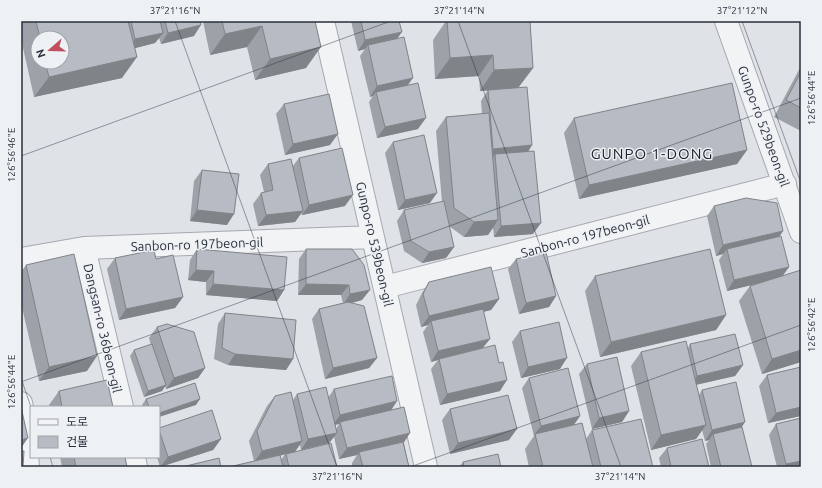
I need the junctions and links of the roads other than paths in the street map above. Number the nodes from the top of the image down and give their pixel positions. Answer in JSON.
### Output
{"nodes":[{"id":1,"x":323,"y":21,"type":"edge"},
{"id":2,"x":726,"y":21,"type":"edge"},
{"id":3,"x":785,"y":184,"type":"junction"},
{"id":4,"x":801,"y":232,"type":"edge"},
{"id":5,"x":373,"y":237,"type":"junction"},
{"id":6,"x":84,"y":248,"type":"junction"},
{"id":7,"x":21,"y":259,"type":"edge"},
{"id":8,"x":385,"y":287,"type":"junction"},
{"id":9,"x":21,"y":403,"type":"edge"},
{"id":10,"x":122,"y":406,"type":"edge"},
{"id":11,"x":28,"y":467,"type":"edge"},
{"id":12,"x":426,"y":467,"type":"edge"}],
"edges":[{"from":1,"to":5,"type":"street","name":"Gunpo-ro 539beon-gil"},
{"from":2,"to":3,"type":"street","name":"Gunpo-ro 529beon-gil"},
{"from":3,"to":4,"type":"street","name":"Gunpo-ro 529beon-gil"},
{"from":3,"to":8,"type":"street","name":"Sanbon-ro 197beon-gil"},
{"from":5,"to":6,"type":"street","name":"Sanbon-ro 197beon-gil"},
{"from":5,"to":8,"type":"street","name":"Gunpo-ro 539beon-gil"},
{"from":6,"to":7,"type":"street","name":"Sanbon-ro 197beon-gil"},
{"from":6,"to":10,"type":"street","name":"Dangsan-ro 36beon-gil"},
{"from":8,"to":12,"type":"street","name":"Gunpo-ro 539beon-gil"},
{"from":9,"to":11,"type":"street"}]}
